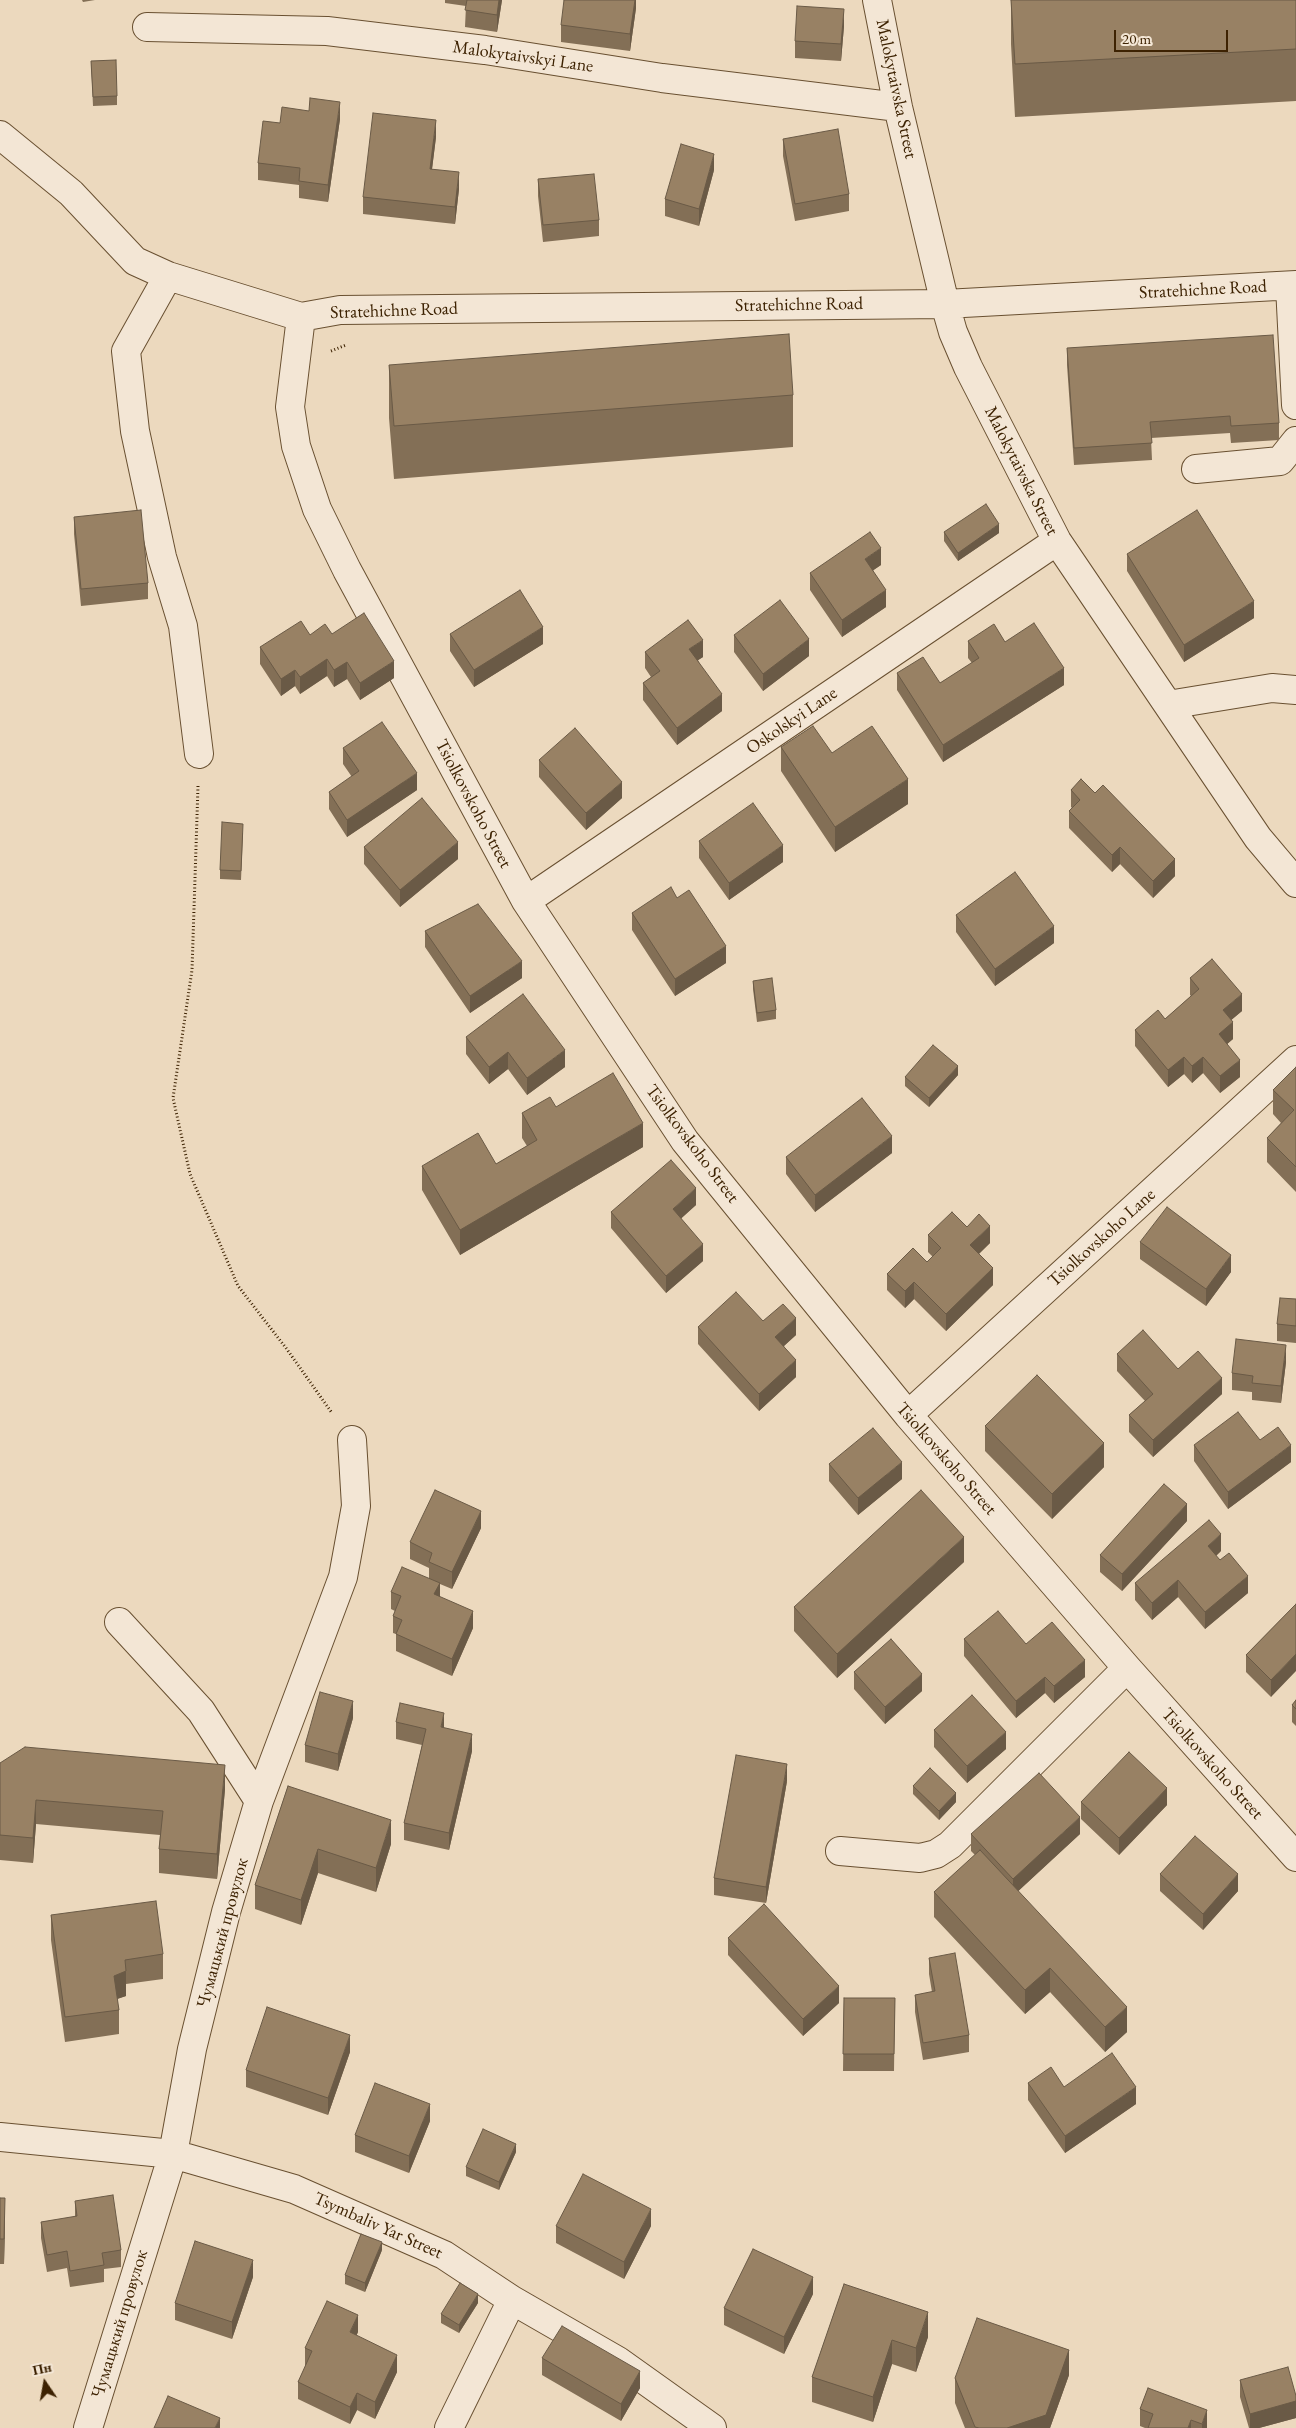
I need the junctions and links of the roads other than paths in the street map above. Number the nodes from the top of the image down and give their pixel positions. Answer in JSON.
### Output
{"nodes":[{"id":1,"x":877,"y":0,"type":"edge"},
{"id":2,"x":147,"y":27,"type":"dead end"},
{"id":3,"x":898,"y":107,"type":"junction"},
{"id":4,"x":0,"y":135,"type":"edge"},
{"id":5,"x":168,"y":276,"type":"junction"},
{"id":6,"x":1293,"y":285,"type":"edge"},
{"id":7,"x":945,"y":304,"type":"junction"},
{"id":8,"x":301,"y":317,"type":"junction"},
{"id":9,"x":1296,"y":405,"type":"edge"},
{"id":10,"x":1296,"y":441,"type":"edge"},
{"id":11,"x":1196,"y":469,"type":"dead end"},
{"id":12,"x":1057,"y":541,"type":"junction"},
{"id":13,"x":1296,"y":690,"type":"edge"},
{"id":14,"x":1168,"y":705,"type":"junction"},
{"id":15,"x":199,"y":754,"type":"road end"},
{"id":16,"x":1296,"y":883,"type":"edge"},
{"id":17,"x":526,"y":901,"type":"junction"},
{"id":18,"x":1296,"y":1060,"type":"edge"},
{"id":19,"x":908,"y":1415,"type":"junction"},
{"id":20,"x":352,"y":1440,"type":"road end"},
{"id":21,"x":119,"y":1622,"type":"dead end"},
{"id":22,"x":1127,"y":1668,"type":"junction"},
{"id":23,"x":260,"y":1801,"type":"junction"},
{"id":24,"x":840,"y":1851,"type":"dead end"},
{"id":25,"x":1296,"y":1857,"type":"edge"},
{"id":26,"x":0,"y":2137,"type":"edge"},
{"id":27,"x":173,"y":2154,"type":"junction"},
{"id":28,"x":512,"y":2300,"type":"junction"},
{"id":29,"x":88,"y":2428,"type":"edge"},
{"id":30,"x":449,"y":2428,"type":"edge"},
{"id":31,"x":712,"y":2428,"type":"edge"}],
"edges":[{"from":1,"to":3,"type":"street","name":"Malokytaivska Street"},
{"from":2,"to":3,"type":"street","name":"Malokytaivskyi Lane"},
{"from":3,"to":7,"type":"street","name":"Malokytaivska Street"},
{"from":4,"to":5,"type":"street"},
{"from":5,"to":8,"type":"street"},
{"from":5,"to":15,"type":"street"},
{"from":6,"to":7,"type":"street","name":"Stratehichne Road"},
{"from":6,"to":9,"type":"street"},
{"from":7,"to":8,"type":"street","name":"Stratehichne Road"},
{"from":7,"to":12,"type":"street","name":"Malokytaivska Street"},
{"from":8,"to":17,"type":"street","name":"Tsiolkovskoho Street"},
{"from":10,"to":11,"type":"street"},
{"from":12,"to":14,"type":"street","name":"Malokytaivska Street"},
{"from":12,"to":17,"type":"street","name":"Oskolskyi Lane"},
{"from":13,"to":14,"type":"street"},
{"from":14,"to":16,"type":"street","name":"Malokytaivska Street"},
{"from":17,"to":19,"type":"street","name":"Tsiolkovskoho Street"},
{"from":18,"to":19,"type":"street","name":"Tsiolkovskoho Lane"},
{"from":19,"to":22,"type":"street","name":"Tsiolkovskoho Street"},
{"from":20,"to":23,"type":"street","name":"Чумацький провулок"},
{"from":21,"to":23,"type":"street"},
{"from":22,"to":24,"type":"street"},
{"from":22,"to":25,"type":"street","name":"Tsiolkovskoho Street"},
{"from":23,"to":27,"type":"street","name":"Чумацький провулок"},
{"from":26,"to":27,"type":"street","name":"Tsymbaliv Yar Street"},
{"from":27,"to":28,"type":"street","name":"Tsymbaliv Yar Street"},
{"from":27,"to":29,"type":"street","name":"Чумацький провулок"},
{"from":28,"to":30,"type":"street"},
{"from":28,"to":31,"type":"street","name":"Tsymbaliv Yar Street"}]}
